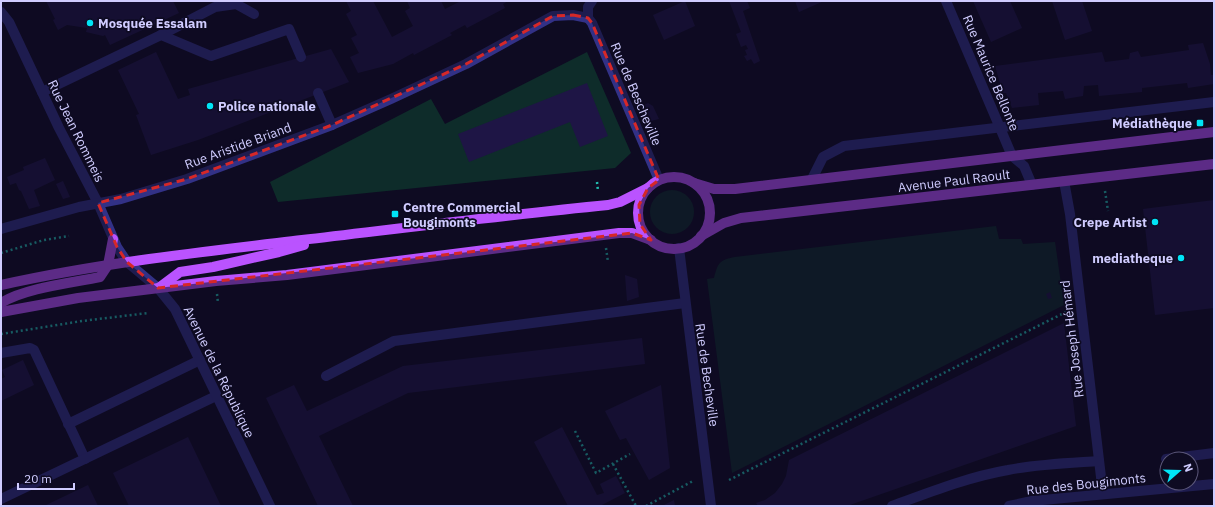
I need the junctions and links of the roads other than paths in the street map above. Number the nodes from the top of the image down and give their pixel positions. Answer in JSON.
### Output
{"nodes":[{"id":1,"x":592,"y":1,"type":"edge"},
{"id":2,"x":946,"y":1,"type":"edge"},
{"id":3,"x":1,"y":12,"type":"edge"},
{"id":4,"x":254,"y":14,"type":"dead end"},
{"id":5,"x":588,"y":18,"type":"junction"},
{"id":6,"x":161,"y":35,"type":"junction"},
{"id":7,"x":301,"y":57,"type":"dead end"},
{"id":8,"x":42,"y":92,"type":"junction"},
{"id":9,"x":318,"y":93,"type":"dead end"},
{"id":10,"x":1214,"y":102,"type":"edge"},
{"id":11,"x":332,"y":125,"type":"junction"},
{"id":12,"x":1000,"y":127,"type":"junction"},
{"id":13,"x":1214,"y":132,"type":"edge"},
{"id":14,"x":1012,"y":156,"type":"junction"},
{"id":15,"x":1214,"y":164,"type":"edge"},
{"id":16,"x":812,"y":179,"type":"junction"},
{"id":17,"x":659,"y":180,"type":"junction"},
{"id":18,"x":1064,"y":181,"type":"junction"},
{"id":19,"x":694,"y":183,"type":"junction"},
{"id":20,"x":1032,"y":185,"type":"junction"},
{"id":21,"x":648,"y":188,"type":"junction"},
{"id":22,"x":98,"y":203,"type":"junction"},
{"id":23,"x":1,"y":228,"type":"edge"},
{"id":24,"x":701,"y":236,"type":"junction"},
{"id":25,"x":330,"y":237,"type":"junction"},
{"id":26,"x":113,"y":239,"type":"junction"},
{"id":27,"x":651,"y":240,"type":"junction"},
{"id":28,"x":679,"y":248,"type":"junction"},
{"id":29,"x":127,"y":262,"type":"junction"},
{"id":30,"x":108,"y":265,"type":"junction"},
{"id":31,"x":1,"y":285,"type":"edge"},
{"id":32,"x":158,"y":288,"type":"junction"},
{"id":33,"x":1,"y":303,"type":"edge"},
{"id":34,"x":685,"y":303,"type":"junction"},
{"id":35,"x":1,"y":312,"type":"edge"},
{"id":36,"x":1,"y":353,"type":"edge"},
{"id":37,"x":200,"y":360,"type":"junction"},
{"id":38,"x":326,"y":376,"type":"dead end"},
{"id":39,"x":216,"y":396,"type":"junction"},
{"id":40,"x":68,"y":424,"type":"junction"},
{"id":41,"x":1214,"y":453,"type":"edge"},
{"id":42,"x":1199,"y":455,"type":"edge"},
{"id":43,"x":85,"y":459,"type":"junction"},
{"id":44,"x":1099,"y":461,"type":"junction"},
{"id":45,"x":1214,"y":484,"type":"edge"},
{"id":46,"x":1103,"y":494,"type":"junction"},
{"id":47,"x":1,"y":499,"type":"edge"},
{"id":48,"x":270,"y":506,"type":"edge"},
{"id":49,"x":711,"y":506,"type":"edge"},
{"id":50,"x":892,"y":506,"type":"edge"},
{"id":51,"x":1009,"y":506,"type":"edge"}],
"edges":[{"from":1,"to":5,"type":"street"},
{"from":2,"to":12,"type":"street","name":"Rue Maurice Bellonte"},
{"from":3,"to":8,"type":"street","name":"Rue Jean Rommeis"},
{"from":4,"to":6,"type":"street"},
{"from":5,"to":11,"type":"street","name":"Rue Aristide Briand"},
{"from":5,"to":17,"type":"street","name":"Rue de Bescheville"},
{"from":6,"to":7,"type":"street"},
{"from":6,"to":8,"type":"street"},
{"from":8,"to":22,"type":"street","name":"Rue Jean Rommeis"},
{"from":9,"to":11,"type":"street"},
{"from":10,"to":12,"type":"street"},
{"from":11,"to":22,"type":"street","name":"Rue Aristide Briand"},
{"from":12,"to":14,"type":"street","name":"Rue Maurice Bellonte"},
{"from":12,"to":16,"type":"street"},
{"from":13,"to":14,"type":"main road","name":"Avenue Paul Raoult"},
{"from":14,"to":16,"type":"main road","name":"Avenue Paul Raoult"},
{"from":14,"to":20,"type":"street"},
{"from":15,"to":18,"type":"main road","name":"Avenue Paul Raoult"},
{"from":16,"to":19,"type":"main road","name":"Avenue Paul Raoult"},
{"from":17,"to":19,"type":"main road"},
{"from":17,"to":21,"type":"main road"},
{"from":18,"to":20,"type":"main road","name":"Avenue Paul Raoult"},
{"from":18,"to":44,"type":"street","name":"Rue Joseph Hémard"},
{"from":19,"to":24,"type":"main road"},
{"from":20,"to":24,"type":"main road","name":"Avenue Paul Raoult"},
{"from":21,"to":25,"type":"main road"},
{"from":21,"to":27,"type":"main road"},
{"from":22,"to":23,"type":"street","name":"Rue Aristide Briand"},
{"from":22,"to":26,"type":"street","name":"Rue Jean Rommeis"},
{"from":24,"to":28,"type":"main road"},
{"from":25,"to":29,"type":"main road"},
{"from":25,"to":32,"type":"main road"},
{"from":26,"to":29,"type":"street","name":"Rue Jean Rommeis"},
{"from":26,"to":30,"type":"main road"},
{"from":27,"to":28,"type":"main road"},
{"from":27,"to":32,"type":"main road"},
{"from":28,"to":34,"type":"street","name":"Rue de Becheville"},
{"from":29,"to":30,"type":"main road"},
{"from":29,"to":32,"type":"street","name":"Avenue de la République"},
{"from":30,"to":31,"type":"main road"},
{"from":30,"to":33,"type":"main road"},
{"from":32,"to":35,"type":"main road"},
{"from":32,"to":37,"type":"street","name":"Avenue de la République"},
{"from":34,"to":38,"type":"street"},
{"from":34,"to":49,"type":"street","name":"Rue de Becheville"},
{"from":36,"to":40,"type":"street"},
{"from":37,"to":39,"type":"street","name":"Avenue de la République"},
{"from":37,"to":40,"type":"street"},
{"from":39,"to":43,"type":"street"},
{"from":39,"to":48,"type":"street","name":"Avenue de la République"},
{"from":40,"to":43,"type":"street"},
{"from":41,"to":42,"type":"street"},
{"from":43,"to":47,"type":"street"},
{"from":44,"to":46,"type":"street","name":"Rue Joseph Hémard"},
{"from":44,"to":50,"type":"street","name":"Rue des Bougimonts"},
{"from":45,"to":46,"type":"street","name":"Rue des Bougimonts"},
{"from":46,"to":51,"type":"street","name":"Rue des Bougimonts"}]}
